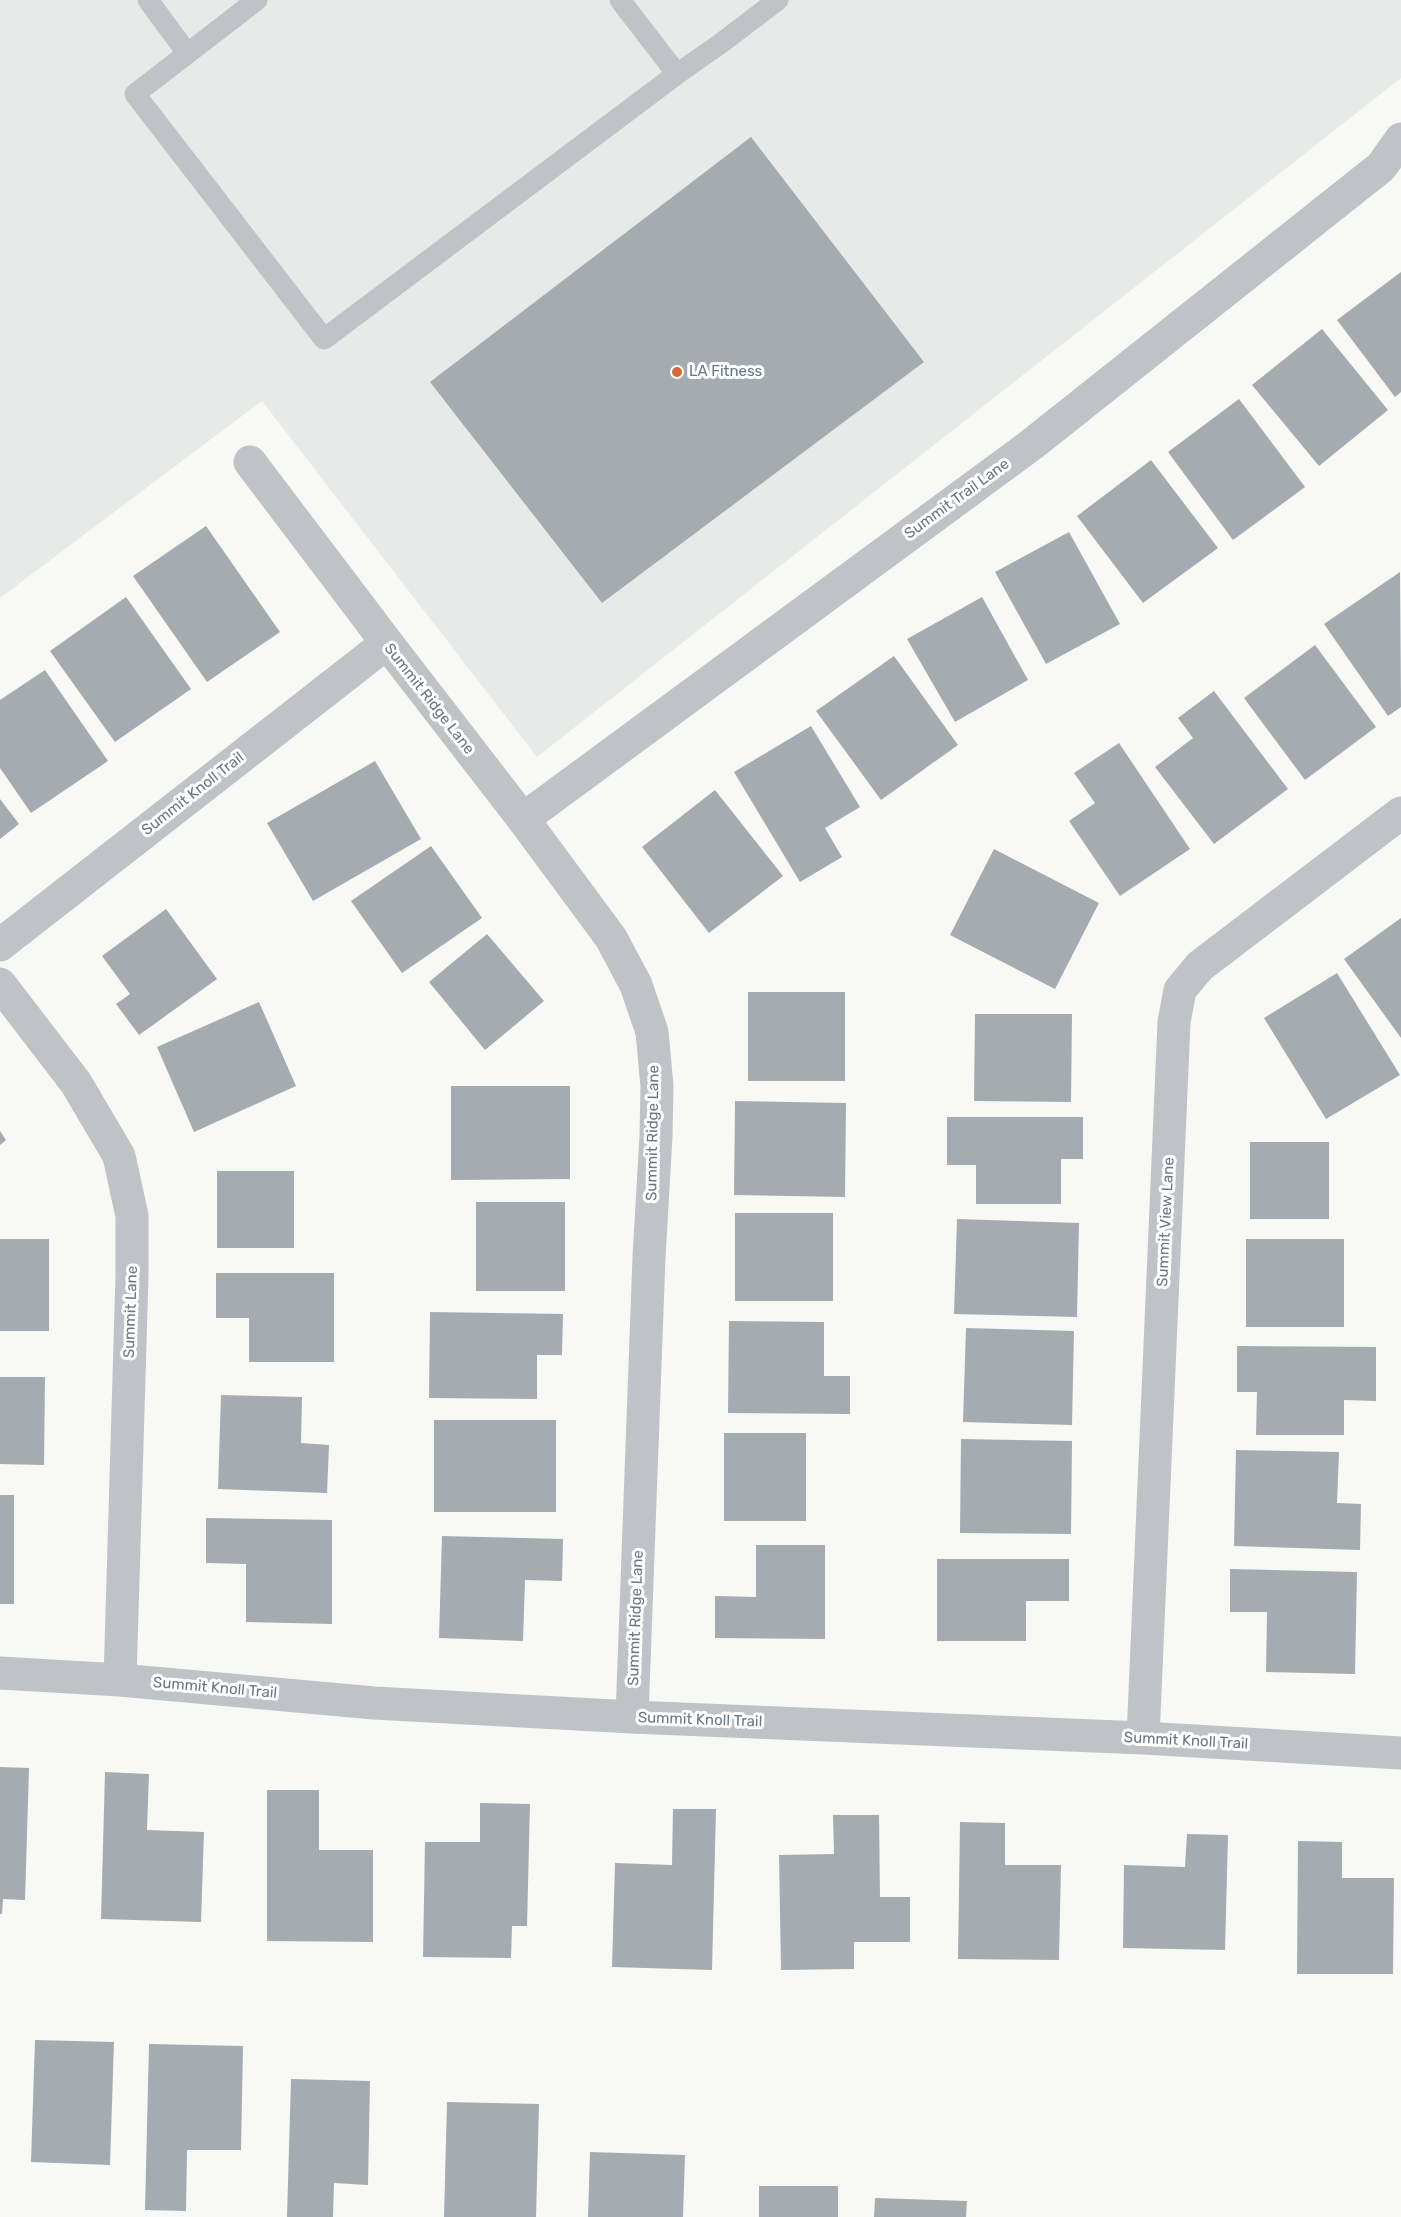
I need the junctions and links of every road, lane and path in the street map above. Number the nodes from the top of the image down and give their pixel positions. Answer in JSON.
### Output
{"nodes":[{"id":1,"x":148,"y":0,"type":"edge"},
{"id":2,"x":257,"y":0,"type":"edge"},
{"id":3,"x":620,"y":0,"type":"edge"},
{"id":4,"x":778,"y":0,"type":"edge"},
{"id":5,"x":187,"y":53,"type":"junction"},
{"id":6,"x":677,"y":74,"type":"junction"},
{"id":7,"x":1401,"y":139,"type":"edge"},
{"id":8,"x":1391,"y":164,"type":"edge"},
{"id":9,"x":250,"y":462,"type":"dead end"},
{"id":10,"x":387,"y":643,"type":"junction"},
{"id":11,"x":1401,"y":813,"type":"edge"},
{"id":12,"x":523,"y":819,"type":"junction"},
{"id":13,"x":0,"y":945,"type":"edge"},
{"id":14,"x":0,"y":984,"type":"edge"},
{"id":15,"x":0,"y":1673,"type":"edge"},
{"id":16,"x":120,"y":1680,"type":"junction"},
{"id":17,"x":632,"y":1717,"type":"junction"},
{"id":18,"x":1143,"y":1738,"type":"junction"},
{"id":19,"x":1401,"y":1754,"type":"edge"}],
"edges":[{"from":1,"to":5,"type":"lane"},
{"from":2,"to":5,"type":"lane"},
{"from":3,"to":6,"type":"lane"},
{"from":4,"to":6,"type":"lane"},
{"from":5,"to":6,"type":"lane"},
{"from":7,"to":8,"type":"street","name":"Summit Trail Lane"},
{"from":8,"to":12,"type":"street","name":"Summit Trail Lane"},
{"from":9,"to":10,"type":"street","name":"Summit Ridge Lane"},
{"from":10,"to":12,"type":"street","name":"Summit Ridge Lane"},
{"from":10,"to":13,"type":"street","name":"Summit Knoll Trail"},
{"from":11,"to":18,"type":"street","name":"Summit View Lane"},
{"from":12,"to":17,"type":"street","name":"Summit Ridge Lane"},
{"from":14,"to":16,"type":"street","name":"Summit Lane"},
{"from":15,"to":16,"type":"street","name":"Summit Knoll Trail"},
{"from":16,"to":17,"type":"street","name":"Summit Knoll Trail"},
{"from":17,"to":18,"type":"street","name":"Summit Knoll Trail"},
{"from":18,"to":19,"type":"street","name":"Summit Knoll Trail"}]}
